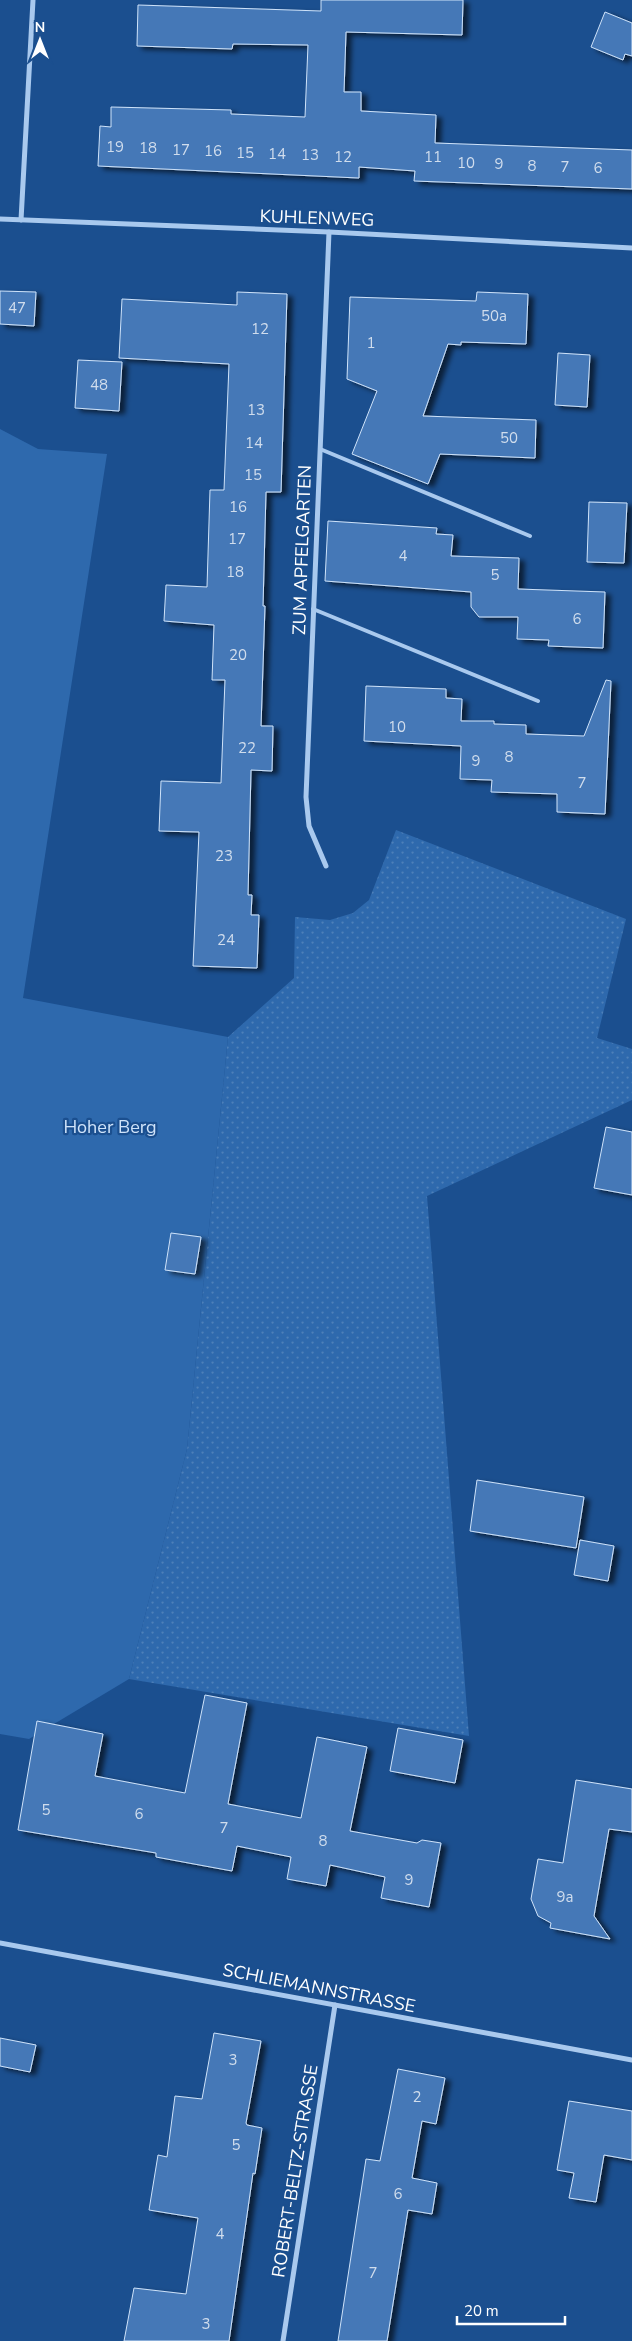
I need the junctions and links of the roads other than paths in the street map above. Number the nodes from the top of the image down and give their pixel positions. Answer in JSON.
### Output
{"nodes":[{"id":1,"x":33,"y":0,"type":"edge"},
{"id":2,"x":0,"y":219,"type":"edge"},
{"id":3,"x":22,"y":220,"type":"junction"},
{"id":4,"x":329,"y":232,"type":"junction"},
{"id":5,"x":632,"y":248,"type":"edge"},
{"id":6,"x":320,"y":449,"type":"junction"},
{"id":7,"x":530,"y":536,"type":"dead end"},
{"id":8,"x":313,"y":609,"type":"junction"},
{"id":9,"x":538,"y":701,"type":"dead end"},
{"id":10,"x":326,"y":866,"type":"dead end"},
{"id":11,"x":0,"y":1943,"type":"edge"},
{"id":12,"x":335,"y":2005,"type":"junction"},
{"id":13,"x":632,"y":2060,"type":"edge"},
{"id":14,"x":283,"y":2341,"type":"edge"}],
"edges":[{"from":1,"to":3,"type":"street"},
{"from":2,"to":3,"type":"street","name":"KUHLENWEG"},
{"from":3,"to":4,"type":"street","name":"KUHLENWEG"},
{"from":4,"to":5,"type":"street","name":"KUHLENWEG"},
{"from":4,"to":6,"type":"street","name":"ZUM APFELGARTEN"},
{"from":6,"to":7,"type":"lane"},
{"from":6,"to":8,"type":"street","name":"ZUM APFELGARTEN"},
{"from":8,"to":9,"type":"lane"},
{"from":8,"to":10,"type":"street","name":"ZUM APFELGARTEN"},
{"from":11,"to":12,"type":"street","name":"SCHLIEMANNSTRASSE"},
{"from":12,"to":13,"type":"street","name":"SCHLIEMANNSTRASSE"},
{"from":12,"to":14,"type":"street","name":"ROBERT-BELTZ-STRASSE"}]}
